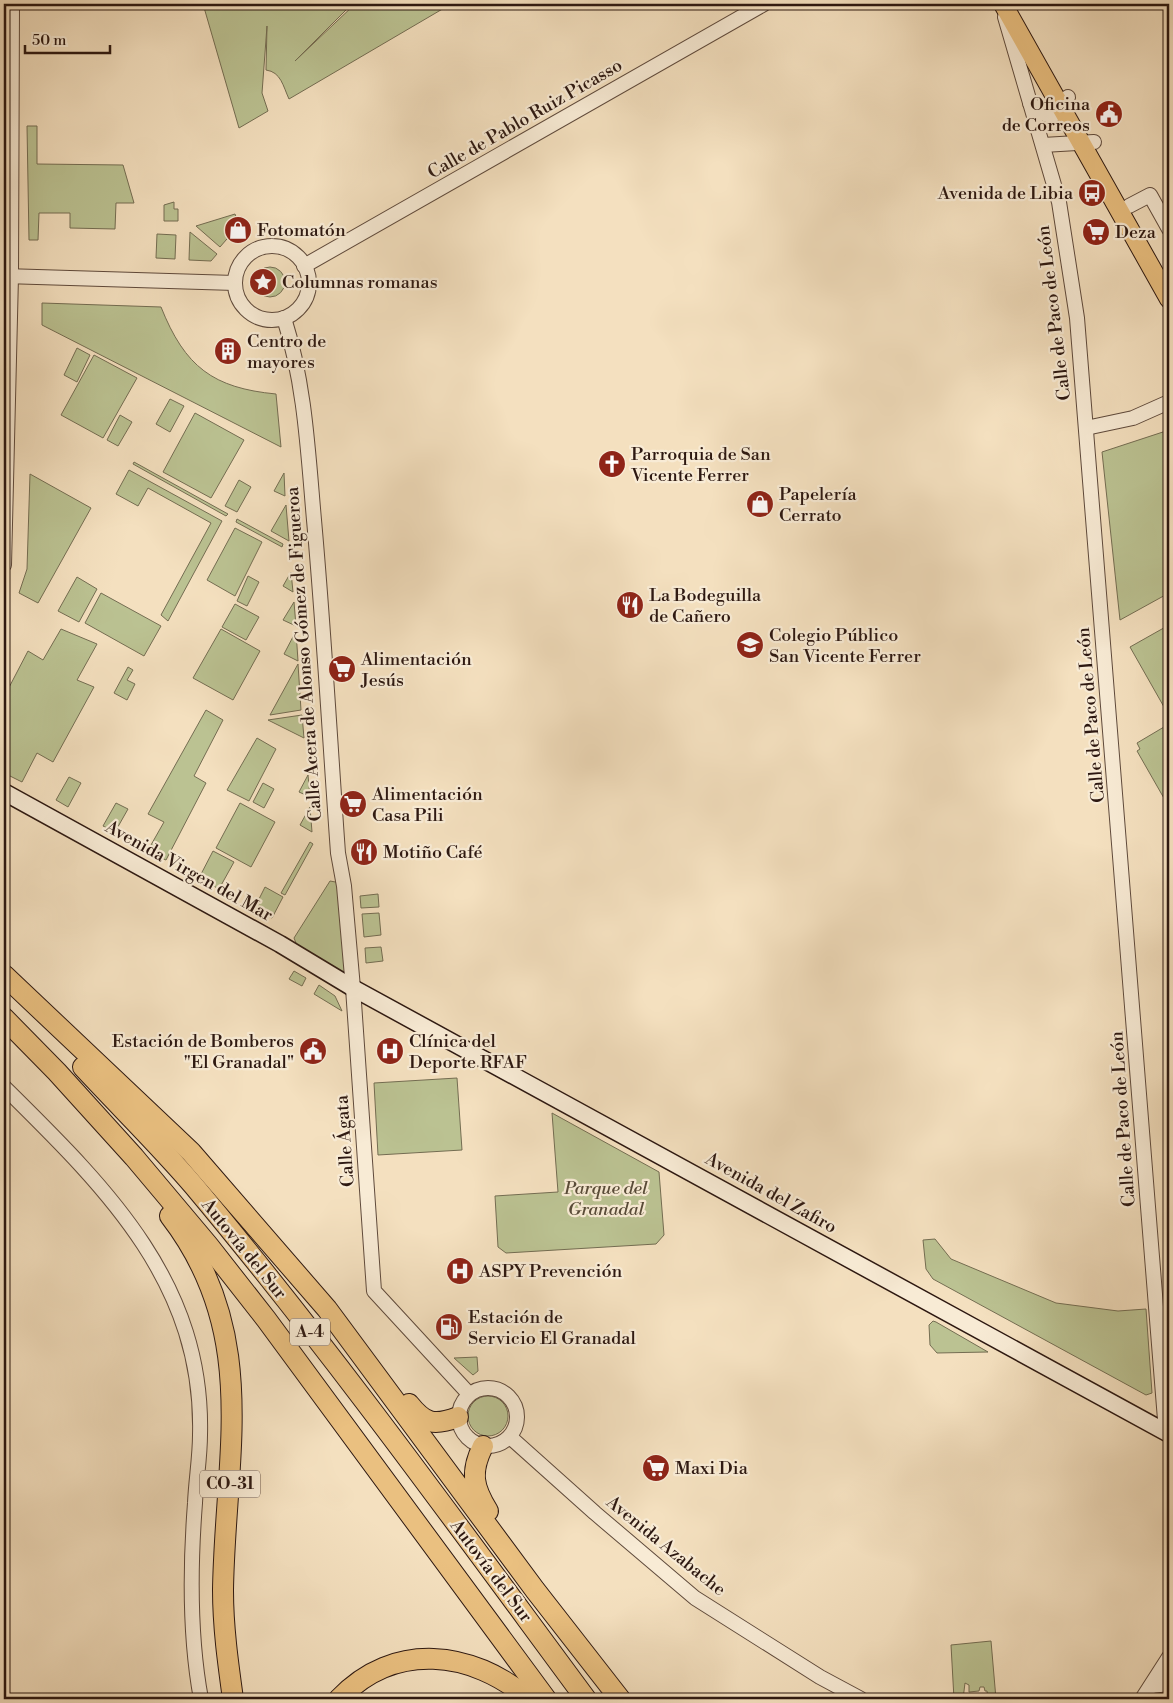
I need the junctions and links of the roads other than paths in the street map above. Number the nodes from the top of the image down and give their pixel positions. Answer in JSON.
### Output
{"nodes":[{"id":1,"x":12,"y":4,"type":"edge"},
{"id":2,"x":764,"y":4,"type":"edge"},
{"id":3,"x":1002,"y":4,"type":"edge"},
{"id":4,"x":1016,"y":4,"type":"edge"},
{"id":5,"x":1030,"y":103,"type":"junction"},
{"id":6,"x":1068,"y":106,"type":"junction"},
{"id":7,"x":1088,"y":142,"type":"junction"},
{"id":8,"x":1047,"y":144,"type":"junction"},
{"id":9,"x":1129,"y":206,"type":"junction"},
{"id":10,"x":1169,"y":230,"type":"edge"},
{"id":11,"x":304,"y":266,"type":"junction"},
{"id":12,"x":7,"y":276,"type":"edge"},
{"id":13,"x":1169,"y":276,"type":"edge"},
{"id":14,"x":235,"y":284,"type":"junction"},
{"id":15,"x":1169,"y":298,"type":"edge"},
{"id":16,"x":284,"y":318,"type":"junction"},
{"id":17,"x":1169,"y":402,"type":"edge"},
{"id":18,"x":1086,"y":428,"type":"junction"},
{"id":19,"x":4,"y":565,"type":"edge"},
{"id":20,"x":4,"y":792,"type":"edge"},
{"id":21,"x":4,"y":962,"type":"edge"},
{"id":22,"x":4,"y":975,"type":"edge"},
{"id":23,"x":353,"y":988,"type":"junction"},
{"id":24,"x":4,"y":989,"type":"edge"},
{"id":25,"x":4,"y":1018,"type":"edge"},
{"id":26,"x":4,"y":1087,"type":"edge"},
{"id":27,"x":190,"y":1152,"type":"junction"},
{"id":28,"x":134,"y":1157,"type":"junction"},
{"id":29,"x":327,"y":1308,"type":"junction"},
{"id":30,"x":469,"y":1394,"type":"junction"},
{"id":31,"x":458,"y":1416,"type":"junction"},
{"id":32,"x":1168,"y":1433,"type":"edge"},
{"id":33,"x":510,"y":1437,"type":"junction"},
{"id":34,"x":483,"y":1446,"type":"junction"},
{"id":35,"x":535,"y":1590,"type":"junction"},
{"id":36,"x":1169,"y":1657,"type":"edge"},
{"id":37,"x":1169,"y":1684,"type":"edge"},
{"id":38,"x":1151,"y":1686,"type":"junction"},
{"id":39,"x":201,"y":1699,"type":"edge"},
{"id":40,"x":233,"y":1699,"type":"edge"},
{"id":41,"x":339,"y":1699,"type":"edge"},
{"id":42,"x":529,"y":1699,"type":"edge"},
{"id":43,"x":546,"y":1699,"type":"edge"},
{"id":44,"x":586,"y":1699,"type":"edge"},
{"id":45,"x":620,"y":1699,"type":"edge"},
{"id":46,"x":861,"y":1699,"type":"edge"},
{"id":47,"x":1142,"y":1699,"type":"edge"}],
"edges":[{"from":1,"to":12,"type":"street"},
{"from":2,"to":11,"type":"street","name":"Calle de Pablo Ruiz Picasso"},
{"from":3,"to":5,"type":"street","name":"Calle de Paco de León"},
{"from":3,"to":6,"type":"main road"},
{"from":4,"to":6,"type":"main road"},
{"from":5,"to":6,"type":"street"},
{"from":5,"to":8,"type":"street","name":"Calle de Paco de León"},
{"from":6,"to":7,"type":"main road"},
{"from":6,"to":8,"type":"street"},
{"from":7,"to":8,"type":"street"},
{"from":7,"to":9,"type":"main road"},
{"from":7,"to":15,"type":"main road"},
{"from":8,"to":18,"type":"street","name":"Calle de Paco de León"},
{"from":9,"to":10,"type":"street"},
{"from":9,"to":13,"type":"main road"},
{"from":11,"to":14,"type":"street"},
{"from":11,"to":16,"type":"street"},
{"from":12,"to":14,"type":"street"},
{"from":12,"to":19,"type":"street"},
{"from":14,"to":16,"type":"street"},
{"from":16,"to":23,"type":"street","name":"Calle Acera de Alonso Gómez de Figueroa"},
{"from":17,"to":18,"type":"street"},
{"from":18,"to":32,"type":"street","name":"Calle de Paco de León"},
{"from":20,"to":23,"type":"main road","name":"Avenida Virgen del Mar"},
{"from":21,"to":27,"type":"highway"},
{"from":22,"to":27,"type":"highway"},
{"from":23,"to":30,"type":"street","name":"Calle Ágata"},
{"from":23,"to":32,"type":"main road","name":"Avenida del Zafiro"},
{"from":24,"to":44,"type":"highway","name":"Autovía del Sur","number":"A-4"},
{"from":25,"to":28,"type":"highway","name":"Autovía del Sur","number":"A-4"},
{"from":26,"to":39,"type":"street"},
{"from":27,"to":29,"type":"highway"},
{"from":28,"to":40,"type":"highway","number":"CO-31"},
{"from":28,"to":43,"type":"highway","name":"Autovía del Sur","number":"A-4"},
{"from":29,"to":31,"type":"highway"},
{"from":29,"to":35,"type":"highway"},
{"from":30,"to":31,"type":"street"},
{"from":30,"to":33,"type":"street"},
{"from":31,"to":34,"type":"street"},
{"from":33,"to":34,"type":"street"},
{"from":33,"to":46,"type":"street","name":"Avenida Azabache"},
{"from":34,"to":35,"type":"highway"},
{"from":35,"to":45,"type":"highway"},
{"from":36,"to":38,"type":"street"},
{"from":37,"to":38,"type":"street"},
{"from":38,"to":47,"type":"street"},
{"from":41,"to":42,"type":"highway"}]}
